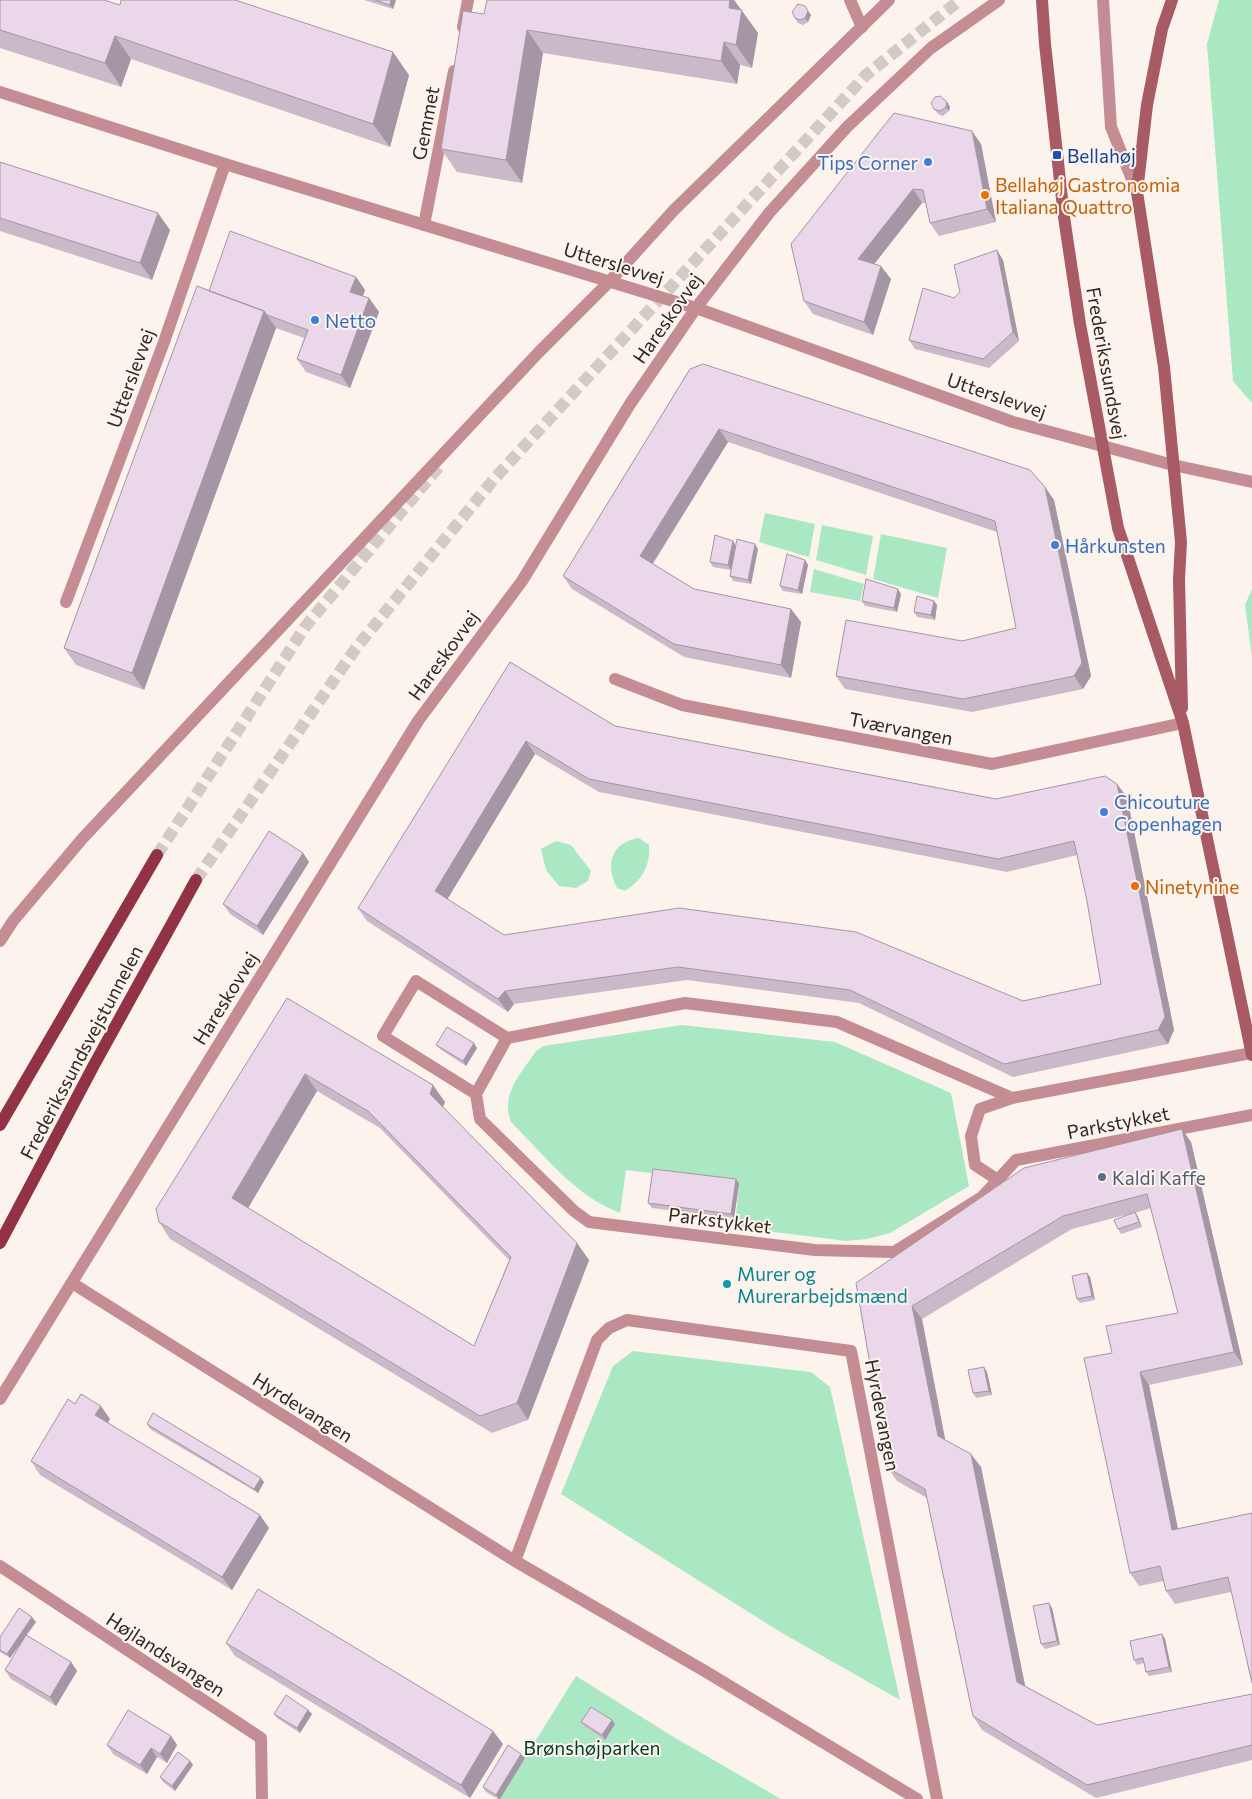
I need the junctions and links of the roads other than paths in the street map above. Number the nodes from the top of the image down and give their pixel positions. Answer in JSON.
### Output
{"nodes":[{"id":1,"x":468,"y":0,"type":"edge"},
{"id":2,"x":850,"y":0,"type":"edge"},
{"id":3,"x":889,"y":0,"type":"edge"},
{"id":4,"x":999,"y":0,"type":"edge"},
{"id":5,"x":1042,"y":0,"type":"edge"},
{"id":6,"x":1103,"y":0,"type":"edge"},
{"id":7,"x":1172,"y":0,"type":"edge"},
{"id":8,"x":862,"y":27,"type":"junction"},
{"id":9,"x":460,"y":44,"type":"edge"},
{"id":10,"x":456,"y":62,"type":"edge"},
{"id":11,"x":0,"y":92,"type":"edge"},
{"id":12,"x":225,"y":164,"type":"junction"},
{"id":13,"x":1137,"y":192,"type":"junction"},
{"id":14,"x":424,"y":224,"type":"junction"},
{"id":15,"x":609,"y":282,"type":"junction"},
{"id":16,"x":696,"y":308,"type":"junction"},
{"id":17,"x":1102,"y":447,"type":"junction"},
{"id":18,"x":1173,"y":465,"type":"junction"},
{"id":19,"x":1252,"y":482,"type":"edge"},
{"id":20,"x":66,"y":602,"type":"dead end"},
{"id":21,"x":615,"y":679,"type":"dead end"},
{"id":22,"x":1183,"y":723,"type":"junction"},
{"id":23,"x":157,"y":856,"type":"tunnel mouth"},
{"id":24,"x":196,"y":880,"type":"tunnel mouth"},
{"id":25,"x":0,"y":941,"type":"edge"},
{"id":26,"x":507,"y":1038,"type":"junction"},
{"id":27,"x":1252,"y":1054,"type":"edge"},
{"id":28,"x":476,"y":1094,"type":"junction"},
{"id":29,"x":1012,"y":1098,"type":"junction"},
{"id":30,"x":1252,"y":1115,"type":"edge"},
{"id":31,"x":0,"y":1125,"type":"edge"},
{"id":32,"x":998,"y":1180,"type":"junction"},
{"id":33,"x":0,"y":1244,"type":"edge"},
{"id":34,"x":72,"y":1282,"type":"junction"},
{"id":35,"x":0,"y":1399,"type":"edge"},
{"id":36,"x":515,"y":1562,"type":"junction"},
{"id":37,"x":0,"y":1566,"type":"edge"},
{"id":38,"x":262,"y":1799,"type":"edge"},
{"id":39,"x":917,"y":1799,"type":"edge"},
{"id":40,"x":937,"y":1799,"type":"edge"}],
"edges":[{"from":1,"to":9,"type":"street"},
{"from":2,"to":8,"type":"street"},
{"from":3,"to":8,"type":"street"},
{"from":4,"to":16,"type":"street","name":"Hareskovvej"},
{"from":5,"to":17,"type":"main road","name":"Frederikssundsvej"},
{"from":6,"to":13,"type":"street","name":"Frederikssundsvej"},
{"from":7,"to":13,"type":"main road","name":"Frederikssundsvej"},
{"from":8,"to":15,"type":"street"},
{"from":10,"to":14,"type":"street","name":"Gemmet"},
{"from":11,"to":12,"type":"street","name":"Utterslevvej"},
{"from":12,"to":14,"type":"street","name":"Utterslevvej"},
{"from":12,"to":20,"type":"street","name":"Utterslevvej"},
{"from":13,"to":18,"type":"main road","name":"Frederikssundsvej"},
{"from":14,"to":15,"type":"street","name":"Utterslevvej"},
{"from":15,"to":16,"type":"street","name":"Utterslevvej"},
{"from":15,"to":25,"type":"street"},
{"from":16,"to":17,"type":"street","name":"Utterslevvej"},
{"from":16,"to":34,"type":"street","name":"Hareskovvej"},
{"from":17,"to":18,"type":"street","name":"Utterslevvej"},
{"from":17,"to":22,"type":"main road","name":"Frederikssundsvej"},
{"from":18,"to":19,"type":"street","name":"Utterslevvej"},
{"from":18,"to":22,"type":"main road","name":"Frederikssundsvej"},
{"from":21,"to":22,"type":"street","name":"Tværvangen"},
{"from":22,"to":27,"type":"main road","name":"Frederikssundsvej"},
{"from":23,"to":31,"type":"main road","name":"Frederikssundsvejstunnelen"},
{"from":24,"to":33,"type":"main road","name":"Frederikssundsvejstunnelen"},
{"from":26,"to":28,"type":"street"},
{"from":26,"to":28,"type":"street"},
{"from":26,"to":29,"type":"street"},
{"from":27,"to":29,"type":"street"},
{"from":28,"to":32,"type":"street","name":"Parkstykket"},
{"from":29,"to":32,"type":"street"},
{"from":30,"to":32,"type":"street","name":"Parkstykket"},
{"from":34,"to":35,"type":"street","name":"Hareskovvej"},
{"from":34,"to":36,"type":"street","name":"Hyrdevangen"},
{"from":36,"to":39,"type":"street","name":"Hyrdevangen"},
{"from":36,"to":40,"type":"street","name":"Hyrdevangen"},
{"from":37,"to":38,"type":"street","name":"Højlandsvangen"}]}
